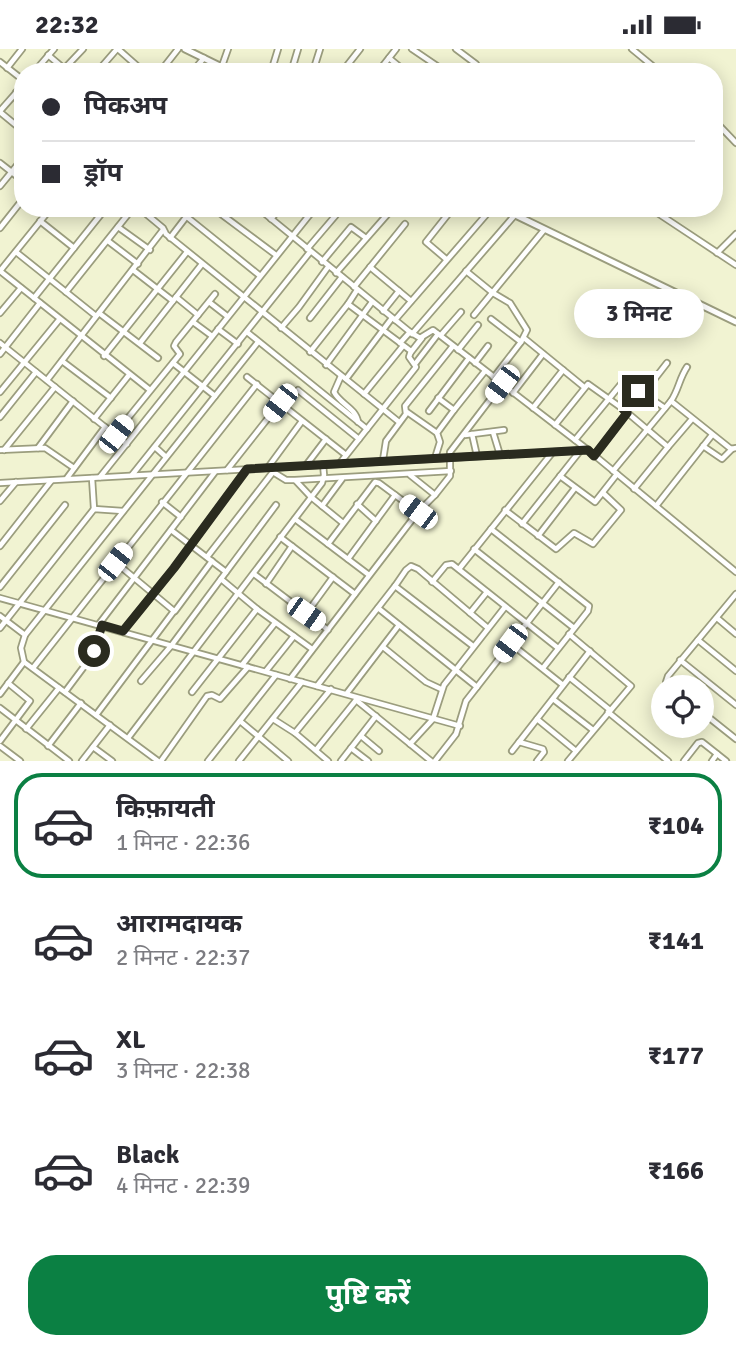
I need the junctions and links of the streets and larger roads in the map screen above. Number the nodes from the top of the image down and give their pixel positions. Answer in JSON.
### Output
{"nodes":[{"id":1,"x":22,"y":49,"type":"edge"},
{"id":2,"x":54,"y":49,"type":"edge"},
{"id":3,"x":83,"y":49,"type":"edge"},
{"id":4,"x":117,"y":49,"type":"edge"},
{"id":5,"x":178,"y":49,"type":"edge"},
{"id":6,"x":185,"y":49,"type":"edge"},
{"id":7,"x":360,"y":49,"type":"edge"},
{"id":8,"x":396,"y":49,"type":"edge"},
{"id":9,"x":412,"y":49,"type":"edge"},
{"id":10,"x":456,"y":49,"type":"edge"},
{"id":11,"x":632,"y":49,"type":"edge"},
{"id":12,"x":48,"y":55,"type":"junction"},
{"id":13,"x":204,"y":58,"type":"junction"},
{"id":14,"x":389,"y":58,"type":"junction"},
{"id":15,"x":0,"y":62,"type":"edge"},
{"id":16,"x":41,"y":63,"type":"edge"},
{"id":17,"x":58,"y":63,"type":"edge"},
{"id":18,"x":72,"y":63,"type":"edge"},
{"id":19,"x":105,"y":63,"type":"edge"},
{"id":20,"x":133,"y":63,"type":"edge"},
{"id":21,"x":167,"y":63,"type":"edge"},
{"id":22,"x":200,"y":63,"type":"edge"},
{"id":23,"x":215,"y":63,"type":"edge"},
{"id":24,"x":349,"y":63,"type":"edge"},
{"id":25,"x":385,"y":63,"type":"edge"},
{"id":26,"x":395,"y":63,"type":"edge"},
{"id":27,"x":433,"y":63,"type":"edge"},
{"id":28,"x":475,"y":63,"type":"edge"},
{"id":29,"x":649,"y":63,"type":"edge"},
{"id":30,"x":7,"y":68,"type":"junction"},
{"id":31,"x":14,"y":75,"type":"edge"},
{"id":32,"x":2,"y":104,"type":"edge"},
{"id":33,"x":0,"y":112,"type":"edge"},
{"id":34,"x":14,"y":124,"type":"edge"},
{"id":35,"x":723,"y":129,"type":"edge"},
{"id":36,"x":736,"y":143,"type":"edge"},
{"id":37,"x":0,"y":163,"type":"edge"},
{"id":38,"x":14,"y":167,"type":"edge"},
{"id":39,"x":10,"y":172,"type":"junction"},
{"id":40,"x":14,"y":175,"type":"edge"},
{"id":41,"x":0,"y":186,"type":"edge"},
{"id":42,"x":14,"y":210,"type":"edge"},
{"id":43,"x":43,"y":217,"type":"edge"},
{"id":44,"x":100,"y":217,"type":"edge"},
{"id":45,"x":126,"y":217,"type":"edge"},
{"id":46,"x":150,"y":217,"type":"edge"},
{"id":47,"x":186,"y":217,"type":"edge"},
{"id":48,"x":188,"y":217,"type":"edge"},
{"id":49,"x":225,"y":217,"type":"edge"},
{"id":50,"x":308,"y":217,"type":"edge"},
{"id":51,"x":335,"y":217,"type":"edge"},
{"id":52,"x":385,"y":217,"type":"edge"},
{"id":53,"x":446,"y":217,"type":"edge"},
{"id":54,"x":484,"y":217,"type":"edge"},
{"id":55,"x":513,"y":217,"type":"edge"},
{"id":56,"x":516,"y":217,"type":"edge"},
{"id":57,"x":664,"y":217,"type":"edge"},
{"id":58,"x":271,"y":219,"type":"edge"},
{"id":59,"x":40,"y":221,"type":"junction"},
{"id":60,"x":405,"y":225,"type":"dead end"},
{"id":61,"x":118,"y":227,"type":"junction"},
{"id":62,"x":0,"y":228,"type":"edge"},
{"id":63,"x":164,"y":229,"type":"junction"},
{"id":64,"x":544,"y":230,"type":"junction"},
{"id":65,"x":736,"y":234,"type":"edge"},
{"id":66,"x":292,"y":236,"type":"junction"},
{"id":67,"x":170,"y":238,"type":"junction"},
{"id":68,"x":366,"y":238,"type":"junction"},
{"id":69,"x":108,"y":241,"type":"junction"},
{"id":70,"x":74,"y":249,"type":"junction"},
{"id":71,"x":150,"y":250,"type":"junction"},
{"id":72,"x":309,"y":251,"type":"junction"},
{"id":73,"x":718,"y":251,"type":"junction"},
{"id":74,"x":16,"y":252,"type":"junction"},
{"id":75,"x":187,"y":252,"type":"junction"},
{"id":76,"x":276,"y":255,"type":"junction"},
{"id":77,"x":446,"y":259,"type":"junction"},
{"id":78,"x":322,"y":262,"type":"junction"},
{"id":79,"x":202,"y":264,"type":"junction"},
{"id":80,"x":138,"y":265,"type":"junction"},
{"id":81,"x":736,"y":265,"type":"edge"},
{"id":82,"x":328,"y":267,"type":"junction"},
{"id":83,"x":370,"y":267,"type":"junction"},
{"id":84,"x":133,"y":270,"type":"junction"},
{"id":85,"x":0,"y":271,"type":"edge"},
{"id":86,"x":466,"y":271,"type":"junction"},
{"id":87,"x":259,"y":275,"type":"junction"},
{"id":88,"x":339,"y":275,"type":"junction"},
{"id":89,"x":50,"y":279,"type":"junction"},
{"id":90,"x":21,"y":288,"type":"junction"},
{"id":91,"x":356,"y":288,"type":"junction"},
{"id":92,"x":157,"y":289,"type":"junction"},
{"id":93,"x":66,"y":292,"type":"junction"},
{"id":94,"x":399,"y":292,"type":"junction"},
{"id":95,"x":493,"y":293,"type":"junction"},
{"id":96,"x":215,"y":294,"type":"dead end"},
{"id":97,"x":243,"y":296,"type":"junction"},
{"id":98,"x":34,"y":298,"type":"junction"},
{"id":99,"x":174,"y":299,"type":"junction"},
{"id":100,"x":411,"y":301,"type":"junction"},
{"id":101,"x":209,"y":302,"type":"junction"},
{"id":102,"x":372,"y":302,"type":"junction"},
{"id":103,"x":40,"y":303,"type":"junction"},
{"id":104,"x":348,"y":304,"type":"junction"},
{"id":105,"x":383,"y":310,"type":"junction"},
{"id":106,"x":461,"y":312,"type":"dead end"},
{"id":107,"x":0,"y":313,"type":"edge"},
{"id":108,"x":262,"y":313,"type":"junction"},
{"id":109,"x":98,"y":314,"type":"junction"},
{"id":110,"x":198,"y":314,"type":"junction"},
{"id":111,"x":362,"y":314,"type":"junction"},
{"id":112,"x":474,"y":315,"type":"dead end"},
{"id":113,"x":228,"y":316,"type":"junction"},
{"id":114,"x":310,"y":318,"type":"dead end"},
{"id":115,"x":394,"y":319,"type":"junction"},
{"id":116,"x":491,"y":319,"type":"dead end"},
{"id":117,"x":60,"y":320,"type":"junction"},
{"id":118,"x":192,"y":322,"type":"junction"},
{"id":119,"x":736,"y":322,"type":"edge"},
{"id":120,"x":478,"y":325,"type":"dead end"},
{"id":121,"x":281,"y":328,"type":"junction"},
{"id":122,"x":218,"y":329,"type":"junction"},
{"id":123,"x":383,"y":330,"type":"junction"},
{"id":124,"x":124,"y":331,"type":"junction"},
{"id":125,"x":247,"y":333,"type":"junction"},
{"id":126,"x":411,"y":333,"type":"junction"},
{"id":127,"x":439,"y":335,"type":"junction"},
{"id":128,"x":81,"y":336,"type":"junction"},
{"id":129,"x":212,"y":336,"type":"junction"},
{"id":130,"x":422,"y":337,"type":"junction"},
{"id":131,"x":523,"y":340,"type":"junction"},
{"id":132,"x":258,"y":342,"type":"junction"},
{"id":133,"x":0,"y":343,"type":"edge"},
{"id":134,"x":140,"y":343,"type":"junction"},
{"id":135,"x":238,"y":344,"type":"junction"},
{"id":136,"x":402,"y":345,"type":"junction"},
{"id":137,"x":488,"y":346,"type":"dead end"},
{"id":138,"x":5,"y":347,"type":"junction"},
{"id":139,"x":456,"y":348,"type":"junction"},
{"id":140,"x":310,"y":352,"type":"junction"},
{"id":141,"x":411,"y":352,"type":"junction"},
{"id":142,"x":543,"y":353,"type":"junction"},
{"id":143,"x":0,"y":354,"type":"edge"},
{"id":144,"x":104,"y":356,"type":"junction"},
{"id":145,"x":158,"y":358,"type":"dead end"},
{"id":146,"x":470,"y":358,"type":"junction"},
{"id":147,"x":62,"y":361,"type":"junction"},
{"id":148,"x":25,"y":363,"type":"junction"},
{"id":149,"x":173,"y":363,"type":"junction"},
{"id":150,"x":475,"y":363,"type":"junction"},
{"id":151,"x":667,"y":363,"type":"dead end"},
{"id":152,"x":415,"y":364,"type":"junction"},
{"id":153,"x":326,"y":365,"type":"junction"},
{"id":154,"x":687,"y":367,"type":"dead end"},
{"id":155,"x":564,"y":370,"type":"junction"},
{"id":156,"x":184,"y":371,"type":"junction"},
{"id":157,"x":485,"y":371,"type":"junction"},
{"id":158,"x":36,"y":372,"type":"junction"},
{"id":159,"x":129,"y":375,"type":"junction"},
{"id":160,"x":247,"y":377,"type":"dead end"},
{"id":161,"x":343,"y":377,"type":"junction"},
{"id":162,"x":493,"y":377,"type":"junction"},
{"id":163,"x":47,"y":380,"type":"junction"},
{"id":164,"x":257,"y":384,"type":"junction"},
{"id":165,"x":502,"y":384,"type":"junction"},
{"id":166,"x":55,"y":387,"type":"junction"},
{"id":167,"x":204,"y":387,"type":"junction"},
{"id":168,"x":584,"y":387,"type":"junction"},
{"id":169,"x":150,"y":390,"type":"junction"},
{"id":170,"x":298,"y":390,"type":"dead end"},
{"id":171,"x":0,"y":392,"type":"edge"},
{"id":172,"x":513,"y":393,"type":"junction"},
{"id":173,"x":364,"y":394,"type":"junction"},
{"id":174,"x":215,"y":396,"type":"junction"},
{"id":175,"x":111,"y":398,"type":"junction"},
{"id":176,"x":438,"y":398,"type":"junction"},
{"id":177,"x":608,"y":398,"type":"junction"},
{"id":178,"x":73,"y":401,"type":"junction"},
{"id":179,"x":671,"y":401,"type":"junction"},
{"id":180,"x":280,"y":403,"type":"junction"},
{"id":181,"x":533,"y":408,"type":"junction"},
{"id":182,"x":665,"y":408,"type":"junction"},
{"id":183,"x":384,"y":409,"type":"junction"},
{"id":184,"x":454,"y":410,"type":"junction"},
{"id":185,"x":429,"y":411,"type":"dead end"},
{"id":186,"x":625,"y":411,"type":"junction"},
{"id":187,"x":407,"y":412,"type":"junction"},
{"id":188,"x":0,"y":417,"type":"edge"},
{"id":189,"x":94,"y":419,"type":"junction"},
{"id":190,"x":692,"y":419,"type":"junction"},
{"id":191,"x":302,"y":421,"type":"junction"},
{"id":192,"x":358,"y":422,"type":"junction"},
{"id":193,"x":399,"y":422,"type":"junction"},
{"id":194,"x":555,"y":425,"type":"junction"},
{"id":195,"x":105,"y":427,"type":"junction"},
{"id":196,"x":367,"y":429,"type":"junction"},
{"id":197,"x":646,"y":429,"type":"junction"},
{"id":198,"x":504,"y":430,"type":"dead end"},
{"id":199,"x":493,"y":432,"type":"junction"},
{"id":200,"x":437,"y":433,"type":"junction"},
{"id":201,"x":116,"y":434,"type":"junction"},
{"id":202,"x":472,"y":434,"type":"junction"},
{"id":203,"x":464,"y":435,"type":"junction"},
{"id":204,"x":712,"y":435,"type":"junction"},
{"id":205,"x":326,"y":439,"type":"junction"},
{"id":206,"x":359,"y":439,"type":"junction"},
{"id":207,"x":575,"y":440,"type":"junction"},
{"id":208,"x":127,"y":444,"type":"junction"},
{"id":209,"x":703,"y":446,"type":"junction"},
{"id":210,"x":155,"y":447,"type":"junction"},
{"id":211,"x":668,"y":447,"type":"junction"},
{"id":212,"x":38,"y":448,"type":"junction"},
{"id":213,"x":734,"y":449,"type":"edge"},
{"id":214,"x":1,"y":450,"type":"edge"},
{"id":215,"x":588,"y":450,"type":"junction"},
{"id":216,"x":580,"y":451,"type":"junction"},
{"id":217,"x":553,"y":452,"type":"junction"},
{"id":218,"x":346,"y":455,"type":"junction"},
{"id":219,"x":500,"y":455,"type":"junction"},
{"id":220,"x":477,"y":456,"type":"junction"},
{"id":221,"x":594,"y":456,"type":"junction"},
{"id":222,"x":166,"y":457,"type":"junction"},
{"id":223,"x":449,"y":457,"type":"junction"},
{"id":224,"x":435,"y":459,"type":"junction"},
{"id":225,"x":383,"y":460,"type":"junction"},
{"id":226,"x":340,"y":463,"type":"junction"},
{"id":227,"x":307,"y":464,"type":"junction"},
{"id":228,"x":323,"y":464,"type":"junction"},
{"id":229,"x":277,"y":466,"type":"junction"},
{"id":230,"x":269,"y":467,"type":"junction"},
{"id":231,"x":74,"y":468,"type":"junction"},
{"id":232,"x":247,"y":469,"type":"junction"},
{"id":233,"x":227,"y":470,"type":"junction"},
{"id":234,"x":187,"y":471,"type":"junction"},
{"id":235,"x":216,"y":471,"type":"junction"},
{"id":236,"x":451,"y":471,"type":"junction"},
{"id":237,"x":273,"y":472,"type":"junction"},
{"id":238,"x":615,"y":473,"type":"junction"},
{"id":239,"x":152,"y":474,"type":"junction"},
{"id":240,"x":410,"y":474,"type":"junction"},
{"id":241,"x":131,"y":475,"type":"junction"},
{"id":242,"x":560,"y":476,"type":"junction"},
{"id":243,"x":100,"y":477,"type":"junction"},
{"id":244,"x":92,"y":478,"type":"junction"},
{"id":245,"x":343,"y":478,"type":"junction"},
{"id":246,"x":66,"y":479,"type":"junction"},
{"id":247,"x":324,"y":479,"type":"junction"},
{"id":248,"x":52,"y":480,"type":"junction"},
{"id":249,"x":295,"y":480,"type":"junction"},
{"id":250,"x":16,"y":482,"type":"junction"},
{"id":251,"x":0,"y":483,"type":"edge"},
{"id":252,"x":575,"y":488,"type":"junction"},
{"id":253,"x":635,"y":489,"type":"junction"},
{"id":254,"x":603,"y":493,"type":"junction"},
{"id":255,"x":395,"y":495,"type":"junction"},
{"id":256,"x":435,"y":495,"type":"junction"},
{"id":257,"x":311,"y":497,"type":"junction"},
{"id":258,"x":0,"y":502,"type":"edge"},
{"id":259,"x":162,"y":502,"type":"junction"},
{"id":260,"x":357,"y":504,"type":"junction"},
{"id":261,"x":65,"y":505,"type":"dead end"},
{"id":262,"x":276,"y":505,"type":"dead end"},
{"id":263,"x":322,"y":506,"type":"junction"},
{"id":264,"x":656,"y":506,"type":"junction"},
{"id":265,"x":94,"y":509,"type":"junction"},
{"id":266,"x":505,"y":510,"type":"junction"},
{"id":267,"x":123,"y":511,"type":"junction"},
{"id":268,"x":418,"y":512,"type":"junction"},
{"id":269,"x":181,"y":517,"type":"junction"},
{"id":270,"x":295,"y":519,"type":"junction"},
{"id":271,"x":376,"y":521,"type":"junction"},
{"id":272,"x":343,"y":523,"type":"junction"},
{"id":273,"x":522,"y":524,"type":"junction"},
{"id":274,"x":491,"y":529,"type":"junction"},
{"id":275,"x":171,"y":530,"type":"junction"},
{"id":276,"x":538,"y":536,"type":"junction"},
{"id":277,"x":281,"y":537,"type":"junction"},
{"id":278,"x":328,"y":544,"type":"junction"},
{"id":279,"x":191,"y":545,"type":"junction"},
{"id":280,"x":0,"y":546,"type":"edge"},
{"id":281,"x":292,"y":546,"type":"junction"},
{"id":282,"x":474,"y":549,"type":"junction"},
{"id":283,"x":207,"y":557,"type":"junction"},
{"id":284,"x":348,"y":559,"type":"junction"},
{"id":285,"x":212,"y":561,"type":"junction"},
{"id":286,"x":115,"y":562,"type":"junction"},
{"id":287,"x":459,"y":569,"type":"junction"},
{"id":288,"x":226,"y":572,"type":"junction"},
{"id":289,"x":736,"y":572,"type":"edge"},
{"id":290,"x":254,"y":574,"type":"junction"},
{"id":291,"x":369,"y":575,"type":"junction"},
{"id":292,"x":135,"y":577,"type":"junction"},
{"id":293,"x":333,"y":577,"type":"junction"},
{"id":294,"x":221,"y":579,"type":"junction"},
{"id":295,"x":432,"y":582,"type":"junction"},
{"id":296,"x":559,"y":582,"type":"junction"},
{"id":297,"x":266,"y":584,"type":"junction"},
{"id":298,"x":395,"y":586,"type":"junction"},
{"id":299,"x":0,"y":587,"type":"edge"},
{"id":300,"x":487,"y":592,"type":"junction"},
{"id":301,"x":154,"y":593,"type":"junction"},
{"id":302,"x":238,"y":593,"type":"junction"},
{"id":303,"x":355,"y":594,"type":"junction"},
{"id":304,"x":736,"y":594,"type":"edge"},
{"id":305,"x":0,"y":598,"type":"edge"},
{"id":306,"x":542,"y":603,"type":"junction"},
{"id":307,"x":19,"y":604,"type":"junction"},
{"id":308,"x":505,"y":607,"type":"junction"},
{"id":309,"x":378,"y":608,"type":"junction"},
{"id":310,"x":257,"y":609,"type":"junction"},
{"id":311,"x":45,"y":611,"type":"junction"},
{"id":312,"x":174,"y":611,"type":"junction"},
{"id":313,"x":470,"y":613,"type":"junction"},
{"id":314,"x":306,"y":614,"type":"junction"},
{"id":315,"x":0,"y":617,"type":"edge"},
{"id":316,"x":72,"y":618,"type":"junction"},
{"id":317,"x":717,"y":618,"type":"junction"},
{"id":318,"x":6,"y":621,"type":"junction"},
{"id":319,"x":275,"y":623,"type":"junction"},
{"id":320,"x":525,"y":624,"type":"junction"},
{"id":321,"x":101,"y":625,"type":"junction"},
{"id":322,"x":399,"y":625,"type":"junction"},
{"id":323,"x":0,"y":628,"type":"edge"},
{"id":324,"x":488,"y":628,"type":"junction"},
{"id":325,"x":574,"y":628,"type":"junction"},
{"id":326,"x":328,"y":630,"type":"junction"},
{"id":327,"x":123,"y":631,"type":"junction"},
{"id":328,"x":569,"y":634,"type":"junction"},
{"id":329,"x":736,"y":634,"type":"edge"},
{"id":330,"x":25,"y":635,"type":"junction"},
{"id":331,"x":294,"y":636,"type":"junction"},
{"id":332,"x":152,"y":640,"type":"junction"},
{"id":333,"x":698,"y":640,"type":"junction"},
{"id":334,"x":510,"y":643,"type":"junction"},
{"id":335,"x":171,"y":646,"type":"junction"},
{"id":336,"x":473,"y":646,"type":"junction"},
{"id":337,"x":383,"y":647,"type":"junction"},
{"id":338,"x":558,"y":648,"type":"junction"},
{"id":339,"x":312,"y":649,"type":"junction"},
{"id":340,"x":590,"y":651,"type":"junction"},
{"id":341,"x":192,"y":652,"type":"junction"},
{"id":342,"x":218,"y":659,"type":"junction"},
{"id":343,"x":680,"y":660,"type":"junction"},
{"id":344,"x":24,"y":662,"type":"junction"},
{"id":345,"x":245,"y":666,"type":"junction"},
{"id":346,"x":33,"y":667,"type":"junction"},
{"id":347,"x":543,"y":668,"type":"junction"},
{"id":348,"x":455,"y":669,"type":"junction"},
{"id":349,"x":736,"y":671,"type":"edge"},
{"id":350,"x":266,"y":672,"type":"junction"},
{"id":351,"x":276,"y":675,"type":"junction"},
{"id":352,"x":670,"y":675,"type":"edge"},
{"id":353,"x":569,"y":677,"type":"junction"},
{"id":354,"x":290,"y":679,"type":"junction"},
{"id":355,"x":141,"y":681,"type":"dead end"},
{"id":356,"x":302,"y":682,"type":"junction"},
{"id":357,"x":8,"y":683,"type":"junction"},
{"id":358,"x":564,"y":685,"type":"junction"},
{"id":359,"x":317,"y":686,"type":"junction"},
{"id":360,"x":477,"y":687,"type":"junction"},
{"id":361,"x":59,"y":688,"type":"junction"},
{"id":362,"x":331,"y":689,"type":"junction"},
{"id":363,"x":441,"y":689,"type":"junction"},
{"id":364,"x":65,"y":692,"type":"junction"},
{"id":365,"x":192,"y":692,"type":"dead end"},
{"id":366,"x":347,"y":693,"type":"junction"},
{"id":367,"x":0,"y":694,"type":"edge"},
{"id":368,"x":357,"y":699,"type":"junction"},
{"id":369,"x":553,"y":699,"type":"junction"},
{"id":370,"x":81,"y":703,"type":"junction"},
{"id":371,"x":736,"y":705,"type":"edge"},
{"id":372,"x":0,"y":708,"type":"edge"},
{"id":373,"x":609,"y":711,"type":"junction"},
{"id":374,"x":96,"y":715,"type":"junction"},
{"id":375,"x":376,"y":716,"type":"junction"},
{"id":376,"x":273,"y":718,"type":"junction"},
{"id":377,"x":433,"y":719,"type":"junction"},
{"id":378,"x":537,"y":719,"type":"junction"},
{"id":379,"x":15,"y":720,"type":"junction"},
{"id":380,"x":240,"y":721,"type":"junction"},
{"id":381,"x":714,"y":722,"type":"edge"},
{"id":382,"x":110,"y":725,"type":"junction"},
{"id":383,"x":460,"y":726,"type":"junction"},
{"id":384,"x":26,"y":729,"type":"junction"},
{"id":385,"x":593,"y":730,"type":"junction"},
{"id":386,"x":295,"y":733,"type":"junction"},
{"id":387,"x":361,"y":736,"type":"junction"},
{"id":388,"x":258,"y":737,"type":"junction"},
{"id":389,"x":128,"y":738,"type":"junction"},
{"id":390,"x":736,"y":740,"type":"edge"},
{"id":391,"x":0,"y":741,"type":"edge"},
{"id":392,"x":519,"y":742,"type":"junction"},
{"id":393,"x":410,"y":744,"type":"junction"},
{"id":394,"x":0,"y":746,"type":"edge"},
{"id":395,"x":48,"y":746,"type":"junction"},
{"id":396,"x":93,"y":747,"type":"junction"},
{"id":397,"x":351,"y":748,"type":"junction"},
{"id":398,"x":316,"y":750,"type":"junction"},
{"id":399,"x":379,"y":751,"type":"dead end"},
{"id":400,"x":512,"y":751,"type":"dead end"},
{"id":401,"x":576,"y":751,"type":"junction"},
{"id":402,"x":717,"y":754,"type":"junction"},
{"id":403,"x":243,"y":760,"type":"edge"},
{"id":404,"x":325,"y":760,"type":"edge"},
{"id":405,"x":18,"y":761,"type":"edge"},
{"id":406,"x":69,"y":761,"type":"edge"},
{"id":407,"x":82,"y":761,"type":"edge"},
{"id":408,"x":111,"y":761,"type":"edge"},
{"id":409,"x":159,"y":761,"type":"edge"},
{"id":410,"x":208,"y":761,"type":"edge"},
{"id":411,"x":288,"y":761,"type":"edge"},
{"id":412,"x":341,"y":761,"type":"edge"},
{"id":413,"x":368,"y":761,"type":"edge"},
{"id":414,"x":433,"y":761,"type":"edge"},
{"id":415,"x":537,"y":761,"type":"edge"},
{"id":416,"x":568,"y":761,"type":"edge"},
{"id":417,"x":668,"y":761,"type":"edge"},
{"id":418,"x":684,"y":761,"type":"edge"},
{"id":419,"x":712,"y":761,"type":"edge"},
{"id":420,"x":726,"y":761,"type":"edge"}],
"edges":[{"from":1,"to":30,"type":"street"},
{"from":2,"to":12,"type":"street"},
{"from":3,"to":18,"type":"street"},
{"from":4,"to":19,"type":"street"},
{"from":4,"to":20,"type":"street"},
{"from":5,"to":21,"type":"street"},
{"from":6,"to":13,"type":"street"},
{"from":7,"to":24,"type":"street"},
{"from":8,"to":14,"type":"street"},
{"from":9,"to":27,"type":"street"},
{"from":10,"to":28,"type":"street"},
{"from":11,"to":29,"type":"street"},
{"from":12,"to":16,"type":"street"},
{"from":12,"to":17,"type":"street"},
{"from":13,"to":22,"type":"street"},
{"from":13,"to":23,"type":"street"},
{"from":14,"to":25,"type":"street"},
{"from":14,"to":26,"type":"street"},
{"from":15,"to":30,"type":"street"},
{"from":30,"to":31,"type":"street"},
{"from":32,"to":33,"type":"street"},
{"from":33,"to":34,"type":"street"},
{"from":35,"to":36,"type":"street"},
{"from":37,"to":39,"type":"street"},
{"from":38,"to":39,"type":"street"},
{"from":39,"to":40,"type":"street"},
{"from":39,"to":41,"type":"street"},
{"from":42,"to":62,"type":"street"},
{"from":43,"to":59,"type":"street"},
{"from":44,"to":70,"type":"street"},
{"from":45,"to":61,"type":"street"},
{"from":46,"to":63,"type":"street"},
{"from":47,"to":67,"type":"street"},
{"from":48,"to":87,"type":"street"},
{"from":49,"to":76,"type":"street"},
{"from":50,"to":66,"type":"street"},
{"from":51,"to":72,"type":"street"},
{"from":52,"to":68,"type":"street"},
{"from":53,"to":77,"type":"street"},
{"from":54,"to":77,"type":"street"},
{"from":55,"to":86,"type":"street"},
{"from":56,"to":64,"type":"street"},
{"from":57,"to":73,"type":"street"},
{"from":58,"to":66,"type":"street"},
{"from":59,"to":70,"type":"street"},
{"from":59,"to":74,"type":"street"},
{"from":60,"to":83,"type":"street"},
{"from":61,"to":69,"type":"street"},
{"from":61,"to":71,"type":"street"},
{"from":63,"to":67,"type":"street"},
{"from":63,"to":71,"type":"street"},
{"from":64,"to":95,"type":"street"},
{"from":64,"to":119,"type":"street"},
{"from":65,"to":73,"type":"street"},
{"from":66,"to":72,"type":"street"},
{"from":66,"to":76,"type":"street"},
{"from":67,"to":75,"type":"street"},
{"from":68,"to":78,"type":"street"},
{"from":68,"to":88,"type":"street"},
{"from":69,"to":80,"type":"street"},
{"from":69,"to":93,"type":"street"},
{"from":70,"to":89,"type":"street"},
{"from":71,"to":80,"type":"street"},
{"from":72,"to":78,"type":"street"},
{"from":72,"to":108,"type":"street"},
{"from":73,"to":81,"type":"street"},
{"from":74,"to":85,"type":"street"},
{"from":74,"to":89,"type":"street"},
{"from":75,"to":79,"type":"street"},
{"from":75,"to":92,"type":"street"},
{"from":76,"to":87,"type":"street"},
{"from":77,"to":100,"type":"street"},
{"from":78,"to":82,"type":"street"},
{"from":79,"to":97,"type":"street"},
{"from":79,"to":99,"type":"street"},
{"from":80,"to":84,"type":"street"},
{"from":82,"to":88,"type":"street"},
{"from":82,"to":121,"type":"street"},
{"from":83,"to":91,"type":"street"},
{"from":83,"to":94,"type":"street"},
{"from":84,"to":92,"type":"street"},
{"from":84,"to":109,"type":"street"},
{"from":85,"to":90,"type":"street"},
{"from":86,"to":95,"type":"street"},
{"from":86,"to":126,"type":"street"},
{"from":87,"to":97,"type":"street"},
{"from":88,"to":91,"type":"street"},
{"from":88,"to":114,"type":"street"},
{"from":89,"to":93,"type":"street"},
{"from":89,"to":98,"type":"street"},
{"from":90,"to":98,"type":"street"},
{"from":90,"to":107,"type":"street"},
{"from":91,"to":102,"type":"street"},
{"from":91,"to":104,"type":"street"},
{"from":92,"to":99,"type":"street"},
{"from":92,"to":124,"type":"street"},
{"from":93,"to":109,"type":"street"},
{"from":94,"to":100,"type":"street"},
{"from":94,"to":105,"type":"street"},
{"from":95,"to":112,"type":"street"},
{"from":95,"to":131,"type":"street"},
{"from":96,"to":101,"type":"street"},
{"from":97,"to":108,"type":"street"},
{"from":97,"to":113,"type":"street"},
{"from":98,"to":103,"type":"street"},
{"from":99,"to":110,"type":"street"},
{"from":99,"to":134,"type":"street"},
{"from":100,"to":115,"type":"street"},
{"from":101,"to":110,"type":"street"},
{"from":101,"to":113,"type":"street"},
{"from":102,"to":105,"type":"street"},
{"from":102,"to":111,"type":"street"},
{"from":103,"to":117,"type":"street"},
{"from":103,"to":138,"type":"street"},
{"from":104,"to":111,"type":"street"},
{"from":104,"to":140,"type":"street"},
{"from":105,"to":115,"type":"street"},
{"from":106,"to":127,"type":"street"},
{"from":108,"to":121,"type":"street"},
{"from":108,"to":125,"type":"street"},
{"from":109,"to":124,"type":"street"},
{"from":109,"to":128,"type":"street"},
{"from":110,"to":118,"type":"street"},
{"from":111,"to":123,"type":"street"},
{"from":111,"to":153,"type":"street"},
{"from":113,"to":122,"type":"street"},
{"from":115,"to":123,"type":"street"},
{"from":115,"to":126,"type":"street"},
{"from":116,"to":131,"type":"street"},
{"from":117,"to":128,"type":"street"},
{"from":117,"to":148,"type":"street"},
{"from":118,"to":129,"type":"street"},
{"from":118,"to":149,"type":"street"},
{"from":120,"to":139,"type":"street"},
{"from":121,"to":140,"type":"street"},
{"from":122,"to":129,"type":"street"},
{"from":122,"to":135,"type":"street"},
{"from":123,"to":136,"type":"street"},
{"from":123,"to":161,"type":"street"},
{"from":124,"to":134,"type":"street"},
{"from":124,"to":144,"type":"street"},
{"from":125,"to":132,"type":"street"},
{"from":125,"to":135,"type":"street"},
{"from":126,"to":130,"type":"street"},
{"from":126,"to":136,"type":"street"},
{"from":127,"to":130,"type":"street"},
{"from":127,"to":139,"type":"street"},
{"from":127,"to":152,"type":"street"},
{"from":128,"to":144,"type":"street"},
{"from":128,"to":147,"type":"street"},
{"from":129,"to":156,"type":"street"},
{"from":130,"to":141,"type":"street"},
{"from":131,"to":142,"type":"street"},
{"from":131,"to":162,"type":"street"},
{"from":132,"to":174,"type":"street"},
{"from":132,"to":192,"type":"street"},
{"from":133,"to":138,"type":"street"},
{"from":134,"to":145,"type":"street"},
{"from":135,"to":167,"type":"street"},
{"from":136,"to":141,"type":"street"},
{"from":136,"to":173,"type":"street"},
{"from":137,"to":150,"type":"street"},
{"from":138,"to":143,"type":"street"},
{"from":138,"to":148,"type":"street"},
{"from":139,"to":146,"type":"street"},
{"from":139,"to":187,"type":"street"},
{"from":140,"to":153,"type":"street"},
{"from":141,"to":152,"type":"street"},
{"from":142,"to":155,"type":"street"},
{"from":142,"to":172,"type":"street"},
{"from":144,"to":159,"type":"street"},
{"from":146,"to":150,"type":"street"},
{"from":146,"to":176,"type":"street"},
{"from":147,"to":163,"type":"street"},
{"from":147,"to":175,"type":"street"},
{"from":148,"to":158,"type":"street"},
{"from":148,"to":171,"type":"street"},
{"from":149,"to":156,"type":"street"},
{"from":149,"to":169,"type":"street"},
{"from":150,"to":157,"type":"street"},
{"from":151,"to":177,"type":"street"},
{"from":152,"to":183,"type":"street"},
{"from":153,"to":161,"type":"street"},
{"from":154,"to":179,"type":"street"},
{"from":155,"to":168,"type":"street"},
{"from":155,"to":181,"type":"street"},
{"from":156,"to":167,"type":"street"},
{"from":156,"to":208,"type":"street"},
{"from":157,"to":162,"type":"street"},
{"from":157,"to":184,"type":"street"},
{"from":158,"to":163,"type":"street"},
{"from":158,"to":188,"type":"street"},
{"from":159,"to":169,"type":"street"},
{"from":159,"to":175,"type":"street"},
{"from":160,"to":164,"type":"street"},
{"from":161,"to":173,"type":"street"},
{"from":161,"to":192,"type":"street"},
{"from":162,"to":165,"type":"street"},
{"from":163,"to":166,"type":"street"},
{"from":164,"to":180,"type":"street"},
{"from":164,"to":234,"type":"street"},
{"from":165,"to":172,"type":"street"},
{"from":165,"to":203,"type":"street"},
{"from":166,"to":178,"type":"street"},
{"from":166,"to":214,"type":"street"},
{"from":167,"to":174,"type":"street"},
{"from":167,"to":210,"type":"street"},
{"from":168,"to":177,"type":"street"},
{"from":168,"to":194,"type":"street"},
{"from":169,"to":201,"type":"street"},
{"from":170,"to":206,"type":"street"},
{"from":172,"to":181,"type":"street"},
{"from":173,"to":183,"type":"street"},
{"from":174,"to":222,"type":"street"},
{"from":175,"to":189,"type":"street"},
{"from":176,"to":184,"type":"street"},
{"from":176,"to":185,"type":"street"},
{"from":177,"to":186,"type":"street"},
{"from":177,"to":207,"type":"street"},
{"from":178,"to":189,"type":"street"},
{"from":178,"to":212,"type":"street"},
{"from":179,"to":182,"type":"street"},
{"from":179,"to":190,"type":"street"},
{"from":180,"to":191,"type":"street"},
{"from":180,"to":233,"type":"street"},
{"from":181,"to":194,"type":"street"},
{"from":182,"to":186,"type":"street"},
{"from":182,"to":197,"type":"street"},
{"from":183,"to":193,"type":"street"},
{"from":183,"to":196,"type":"street"},
{"from":184,"to":200,"type":"street"},
{"from":186,"to":197,"type":"street"},
{"from":186,"to":221,"type":"street"},
{"from":187,"to":193,"type":"street"},
{"from":187,"to":200,"type":"street"},
{"from":189,"to":195,"type":"street"},
{"from":190,"to":204,"type":"street"},
{"from":190,"to":211,"type":"street"},
{"from":191,"to":205,"type":"street"},
{"from":191,"to":230,"type":"street"},
{"from":192,"to":196,"type":"street"},
{"from":193,"to":225,"type":"street"},
{"from":194,"to":207,"type":"street"},
{"from":195,"to":201,"type":"street"},
{"from":195,"to":231,"type":"street"},
{"from":196,"to":206,"type":"street"},
{"from":197,"to":211,"type":"street"},
{"from":197,"to":238,"type":"street"},
{"from":198,"to":199,"type":"street"},
{"from":199,"to":202,"type":"street"},
{"from":199,"to":219,"type":"street"},
{"from":200,"to":224,"type":"street"},
{"from":201,"to":208,"type":"street"},
{"from":202,"to":203,"type":"street"},
{"from":202,"to":220,"type":"street"},
{"from":203,"to":223,"type":"street"},
{"from":204,"to":209,"type":"street"},
{"from":204,"to":213,"type":"street"},
{"from":205,"to":218,"type":"street"},
{"from":205,"to":227,"type":"street"},
{"from":206,"to":218,"type":"street"},
{"from":207,"to":215,"type":"street"},
{"from":208,"to":243,"type":"street"},
{"from":209,"to":213,"type":"street"},
{"from":209,"to":264,"type":"street"},
{"from":210,"to":222,"type":"street"},
{"from":210,"to":241,"type":"street"},
{"from":211,"to":253,"type":"street"},
{"from":212,"to":214,"type":"street"},
{"from":212,"to":231,"type":"street"},
{"from":215,"to":216,"type":"street"},
{"from":215,"to":221,"type":"street"},
{"from":216,"to":217,"type":"street"},
{"from":216,"to":242,"type":"street"},
{"from":217,"to":219,"type":"street"},
{"from":217,"to":266,"type":"street"},
{"from":218,"to":226,"type":"street"},
{"from":219,"to":220,"type":"street"},
{"from":220,"to":223,"type":"street"},
{"from":221,"to":238,"type":"street"},
{"from":222,"to":239,"type":"street"},
{"from":223,"to":224,"type":"street"},
{"from":223,"to":236,"type":"street"},
{"from":224,"to":225,"type":"street"},
{"from":225,"to":226,"type":"street"},
{"from":226,"to":228,"type":"street"},
{"from":227,"to":228,"type":"street"},
{"from":227,"to":229,"type":"street"},
{"from":228,"to":247,"type":"street"},
{"from":229,"to":230,"type":"street"},
{"from":229,"to":237,"type":"street"},
{"from":230,"to":232,"type":"street"},
{"from":231,"to":246,"type":"street"},
{"from":232,"to":233,"type":"street"},
{"from":232,"to":279,"type":"street"},
{"from":233,"to":235,"type":"street"},
{"from":234,"to":235,"type":"street"},
{"from":234,"to":239,"type":"street"},
{"from":234,"to":259,"type":"street"},
{"from":235,"to":269,"type":"street"},
{"from":236,"to":240,"type":"street"},
{"from":236,"to":256,"type":"street"},
{"from":237,"to":249,"type":"street"},
{"from":237,"to":283,"type":"street"},
{"from":238,"to":253,"type":"street"},
{"from":238,"to":254,"type":"street"},
{"from":239,"to":241,"type":"street"},
{"from":239,"to":267,"type":"street"},
{"from":240,"to":245,"type":"street"},
{"from":240,"to":256,"type":"street"},
{"from":241,"to":243,"type":"street"},
{"from":242,"to":252,"type":"street"},
{"from":242,"to":273,"type":"street"},
{"from":243,"to":244,"type":"street"},
{"from":244,"to":246,"type":"street"},
{"from":244,"to":265,"type":"street"},
{"from":245,"to":247,"type":"street"},
{"from":245,"to":263,"type":"street"},
{"from":246,"to":248,"type":"street"},
{"from":247,"to":249,"type":"street"},
{"from":247,"to":257,"type":"street"},
{"from":248,"to":250,"type":"street"},
{"from":248,"to":280,"type":"street"},
{"from":249,"to":257,"type":"street"},
{"from":250,"to":251,"type":"street"},
{"from":250,"to":258,"type":"street"},
{"from":252,"to":254,"type":"street"},
{"from":252,"to":276,"type":"street"},
{"from":253,"to":264,"type":"street"},
{"from":254,"to":276,"type":"street"},
{"from":255,"to":260,"type":"street"},
{"from":255,"to":268,"type":"street"},
{"from":255,"to":271,"type":"street"},
{"from":256,"to":268,"type":"street"},
{"from":257,"to":263,"type":"street"},
{"from":257,"to":270,"type":"street"},
{"from":259,"to":269,"type":"street"},
{"from":259,"to":286,"type":"street"},
{"from":260,"to":271,"type":"street"},
{"from":260,"to":272,"type":"street"},
{"from":261,"to":299,"type":"street"},
{"from":262,"to":288,"type":"street"},
{"from":263,"to":272,"type":"street"},
{"from":264,"to":289,"type":"street"},
{"from":265,"to":267,"type":"street"},
{"from":265,"to":307,"type":"street"},
{"from":266,"to":273,"type":"street"},
{"from":266,"to":274,"type":"street"},
{"from":267,"to":311,"type":"street"},
{"from":268,"to":291,"type":"street"},
{"from":269,"to":275,"type":"street"},
{"from":270,"to":277,"type":"street"},
{"from":270,"to":278,"type":"street"},
{"from":271,"to":284,"type":"street"},
{"from":272,"to":278,"type":"street"},
{"from":273,"to":276,"type":"street"},
{"from":274,"to":282,"type":"street"},
{"from":274,"to":296,"type":"street"},
{"from":275,"to":279,"type":"street"},
{"from":275,"to":292,"type":"street"},
{"from":277,"to":281,"type":"street"},
{"from":277,"to":290,"type":"street"},
{"from":278,"to":284,"type":"street"},
{"from":279,"to":283,"type":"street"},
{"from":279,"to":301,"type":"street"},
{"from":281,"to":293,"type":"street"},
{"from":281,"to":297,"type":"street"},
{"from":282,"to":287,"type":"street"},
{"from":282,"to":306,"type":"street"},
{"from":283,"to":285,"type":"street"},
{"from":284,"to":291,"type":"street"},
{"from":285,"to":288,"type":"street"},
{"from":285,"to":312,"type":"street"},
{"from":286,"to":292,"type":"street"},
{"from":286,"to":316,"type":"street"},
{"from":287,"to":295,"type":"street"},
{"from":287,"to":300,"type":"street"},
{"from":288,"to":294,"type":"street"},
{"from":290,"to":297,"type":"street"},
{"from":290,"to":302,"type":"street"},
{"from":291,"to":303,"type":"street"},
{"from":292,"to":301,"type":"street"},
{"from":292,"to":321,"type":"street"},
{"from":293,"to":303,"type":"street"},
{"from":293,"to":314,"type":"street"},
{"from":294,"to":302,"type":"street"},
{"from":294,"to":335,"type":"street"},
{"from":295,"to":298,"type":"street"},
{"from":295,"to":313,"type":"street"},
{"from":296,"to":306,"type":"street"},
{"from":296,"to":325,"type":"street"},
{"from":297,"to":314,"type":"street"},
{"from":298,"to":309,"type":"street"},
{"from":298,"to":336,"type":"street"},
{"from":300,"to":308,"type":"street"},
{"from":300,"to":313,"type":"street"},
{"from":301,"to":312,"type":"street"},
{"from":301,"to":327,"type":"street"},
{"from":302,"to":310,"type":"street"},
{"from":302,"to":341,"type":"street"},
{"from":303,"to":326,"type":"street"},
{"from":304,"to":317,"type":"street"},
{"from":305,"to":307,"type":"street"},
{"from":306,"to":320,"type":"street"},
{"from":306,"to":325,"type":"street"},
{"from":307,"to":311,"type":"street"},
{"from":307,"to":318,"type":"street"},
{"from":308,"to":320,"type":"street"},
{"from":308,"to":324,"type":"street"},
{"from":309,"to":322,"type":"street"},
{"from":309,"to":359,"type":"street"},
{"from":310,"to":319,"type":"street"},
{"from":310,"to":342,"type":"street"},
{"from":311,"to":316,"type":"street"},
{"from":311,"to":330,"type":"street"},
{"from":312,"to":332,"type":"street"},
{"from":313,"to":324,"type":"street"},
{"from":314,"to":326,"type":"street"},
{"from":315,"to":318,"type":"street"},
{"from":316,"to":321,"type":"street"},
{"from":316,"to":346,"type":"street"},
{"from":317,"to":329,"type":"street"},
{"from":317,"to":333,"type":"street"},
{"from":318,"to":323,"type":"street"},
{"from":318,"to":330,"type":"street"},
{"from":319,"to":331,"type":"street"},
{"from":319,"to":345,"type":"street"},
{"from":320,"to":334,"type":"street"},
{"from":320,"to":338,"type":"street"},
{"from":321,"to":327,"type":"street"},
{"from":321,"to":364,"type":"street"},
{"from":322,"to":337,"type":"street"},
{"from":322,"to":348,"type":"street"},
{"from":324,"to":336,"type":"street"},
{"from":325,"to":328,"type":"street"},
{"from":326,"to":339,"type":"street"},
{"from":327,"to":332,"type":"street"},
{"from":328,"to":338,"type":"street"},
{"from":328,"to":340,"type":"street"},
{"from":330,"to":344,"type":"street"},
{"from":331,"to":339,"type":"street"},
{"from":331,"to":350,"type":"street"},
{"from":332,"to":335,"type":"street"},
{"from":332,"to":374,"type":"street"},
{"from":333,"to":343,"type":"street"},
{"from":333,"to":349,"type":"street"},
{"from":334,"to":347,"type":"street"},
{"from":334,"to":360,"type":"street"},
{"from":335,"to":341,"type":"street"},
{"from":335,"to":355,"type":"street"},
{"from":336,"to":348,"type":"street"},
{"from":337,"to":363,"type":"street"},
{"from":337,"to":366,"type":"street"},
{"from":338,"to":347,"type":"street"},
{"from":339,"to":354,"type":"street"},
{"from":340,"to":353,"type":"street"},
{"from":340,"to":373,"type":"street"},
{"from":341,"to":342,"type":"street"},
{"from":341,"to":389,"type":"street"},
{"from":342,"to":345,"type":"street"},
{"from":342,"to":365,"type":"street"},
{"from":343,"to":352,"type":"street"},
{"from":343,"to":371,"type":"street"},
{"from":344,"to":346,"type":"street"},
{"from":344,"to":357,"type":"street"},
{"from":345,"to":350,"type":"street"},
{"from":345,"to":409,"type":"street"},
{"from":346,"to":361,"type":"street"},
{"from":347,"to":358,"type":"street"},
{"from":348,"to":360,"type":"street"},
{"from":348,"to":363,"type":"street"},
{"from":350,"to":351,"type":"street"},
{"from":351,"to":354,"type":"street"},
{"from":351,"to":380,"type":"street"},
{"from":353,"to":358,"type":"street"},
{"from":353,"to":373,"type":"street"},
{"from":354,"to":356,"type":"street"},
{"from":356,"to":359,"type":"street"},
{"from":356,"to":376,"type":"street"},
{"from":357,"to":367,"type":"street"},
{"from":357,"to":379,"type":"street"},
{"from":358,"to":369,"type":"street"},
{"from":359,"to":362,"type":"street"},
{"from":360,"to":383,"type":"street"},
{"from":361,"to":364,"type":"street"},
{"from":361,"to":384,"type":"street"},
{"from":362,"to":366,"type":"street"},
{"from":362,"to":386,"type":"street"},
{"from":363,"to":377,"type":"street"},
{"from":364,"to":370,"type":"street"},
{"from":366,"to":368,"type":"street"},
{"from":368,"to":375,"type":"street"},
{"from":368,"to":377,"type":"street"},
{"from":368,"to":398,"type":"street"},
{"from":369,"to":378,"type":"street"},
{"from":369,"to":385,"type":"street"},
{"from":370,"to":374,"type":"street"},
{"from":370,"to":395,"type":"street"},
{"from":372,"to":379,"type":"street"},
{"from":373,"to":385,"type":"street"},
{"from":373,"to":417,"type":"street"},
{"from":374,"to":382,"type":"street"},
{"from":375,"to":387,"type":"street"},
{"from":375,"to":393,"type":"street"},
{"from":376,"to":386,"type":"street"},
{"from":376,"to":388,"type":"street"},
{"from":377,"to":383,"type":"street"},
{"from":377,"to":393,"type":"street"},
{"from":378,"to":392,"type":"street"},
{"from":378,"to":401,"type":"street"},
{"from":379,"to":384,"type":"street"},
{"from":379,"to":391,"type":"street"},
{"from":380,"to":388,"type":"street"},
{"from":380,"to":410,"type":"street"},
{"from":381,"to":390,"type":"street"},
{"from":382,"to":389,"type":"street"},
{"from":382,"to":396,"type":"street"},
{"from":383,"to":414,"type":"street"},
{"from":384,"to":395,"type":"street"},
{"from":385,"to":401,"type":"street"},
{"from":386,"to":398,"type":"street"},
{"from":387,"to":397,"type":"street"},
{"from":387,"to":399,"type":"street"},
{"from":388,"to":403,"type":"street"},
{"from":388,"to":411,"type":"street"},
{"from":389,"to":409,"type":"street"},
{"from":392,"to":400,"type":"street"},
{"from":392,"to":415,"type":"street"},
{"from":393,"to":414,"type":"street"},
{"from":394,"to":405,"type":"street"},
{"from":395,"to":406,"type":"street"},
{"from":396,"to":407,"type":"street"},
{"from":396,"to":408,"type":"street"},
{"from":397,"to":412,"type":"street"},
{"from":397,"to":413,"type":"street"},
{"from":398,"to":404,"type":"street"},
{"from":401,"to":416,"type":"street"},
{"from":402,"to":418,"type":"street"},
{"from":402,"to":419,"type":"street"},
{"from":402,"to":420,"type":"street"}]}
